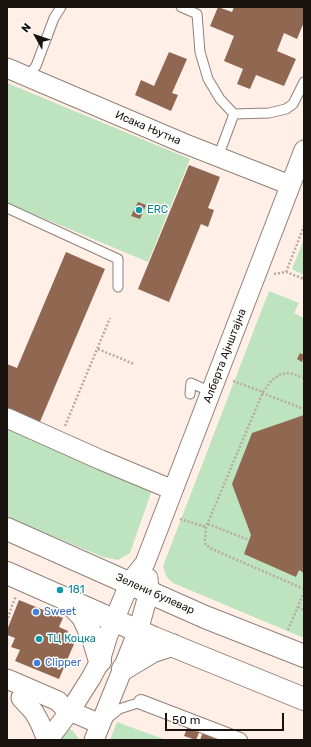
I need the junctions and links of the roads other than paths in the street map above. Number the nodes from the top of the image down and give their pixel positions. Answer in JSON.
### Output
{"nodes":[{"id":1,"x":60,"y":7,"type":"edge"},
{"id":2,"x":181,"y":7,"type":"edge"},
{"id":3,"x":7,"y":68,"type":"edge"},
{"id":4,"x":27,"y":77,"type":"junction"},
{"id":5,"x":304,"y":82,"type":"edge"},
{"id":6,"x":234,"y":114,"type":"junction"},
{"id":7,"x":304,"y":150,"type":"edge"},
{"id":8,"x":218,"y":157,"type":"junction"},
{"id":9,"x":290,"y":185,"type":"junction"},
{"id":10,"x":7,"y":208,"type":"edge"},
{"id":11,"x":118,"y":287,"type":"dead end"},
{"id":12,"x":211,"y":392,"type":"junction"},
{"id":13,"x":190,"y":394,"type":"dead end"},
{"id":14,"x":7,"y":418,"type":"edge"},
{"id":15,"x":173,"y":490,"type":"junction"},
{"id":16,"x":7,"y":529,"type":"edge"},
{"id":17,"x":145,"y":563,"type":"junction"},
{"id":18,"x":7,"y":573,"type":"edge"},
{"id":19,"x":130,"y":582,"type":"junction"},
{"id":20,"x":149,"y":592,"type":"junction"},
{"id":21,"x":66,"y":598,"type":"junction"},
{"id":22,"x":115,"y":620,"type":"junction"},
{"id":23,"x":138,"y":631,"type":"junction"},
{"id":24,"x":172,"y":645,"type":"junction"},
{"id":25,"x":304,"y":656,"type":"edge"},
{"id":26,"x":100,"y":661,"type":"junction"},
{"id":27,"x":123,"y":669,"type":"junction"},
{"id":28,"x":7,"y":679,"type":"edge"},
{"id":29,"x":14,"y":695,"type":"edge"},
{"id":30,"x":304,"y":699,"type":"edge"},
{"id":31,"x":141,"y":702,"type":"joint"},
{"id":32,"x":67,"y":710,"type":"junction"},
{"id":33,"x":97,"y":732,"type":"edge"},
{"id":34,"x":48,"y":740,"type":"edge"},
{"id":35,"x":240,"y":740,"type":"edge"}],
"edges":[{"from":1,"to":4,"type":"lane"},
{"from":2,"to":6,"type":"lane"},
{"from":3,"to":4,"type":"street","name":"Исака Њутна"},
{"from":4,"to":8,"type":"street","name":"Исака Њутна"},
{"from":5,"to":6,"type":"lane"},
{"from":6,"to":8,"type":"lane"},
{"from":7,"to":9,"type":"street","name":"Алберта Ајнштајна"},
{"from":8,"to":9,"type":"street","name":"Исака Њутна"},
{"from":9,"to":12,"type":"street","name":"Алберта Ајнштајна"},
{"from":10,"to":11,"type":"lane"},
{"from":12,"to":13,"type":"lane"},
{"from":12,"to":15,"type":"street","name":"Алберта Ајнштајна"},
{"from":14,"to":15,"type":"street"},
{"from":15,"to":17,"type":"street","name":"Алберта Ајнштајна"},
{"from":16,"to":19,"type":"street","name":"Зелени булевар"},
{"from":17,"to":19,"type":"street"},
{"from":17,"to":20,"type":"street"},
{"from":18,"to":21,"type":"street"},
{"from":19,"to":20,"type":"street","name":"Зелени булевар"},
{"from":19,"to":22,"type":"street"},
{"from":20,"to":23,"type":"street"},
{"from":20,"to":25,"type":"street","name":"Зелени булевар"},
{"from":21,"to":22,"type":"street"},
{"from":21,"to":26,"type":"street"},
{"from":22,"to":23,"type":"street"},
{"from":22,"to":26,"type":"street"},
{"from":23,"to":24,"type":"street"},
{"from":23,"to":27,"type":"street"},
{"from":24,"to":27,"type":"street"},
{"from":24,"to":30,"type":"street"},
{"from":26,"to":32,"type":"street"},
{"from":27,"to":33,"type":"street"},
{"from":28,"to":32,"type":"street"},
{"from":29,"to":32,"type":"street"},
{"from":29,"to":34,"type":"street"},
{"from":31,"to":33,"type":"lane"},
{"from":31,"to":35,"type":"street"},
{"from":32,"to":33,"type":"street"},
{"from":32,"to":34,"type":"street"}]}
